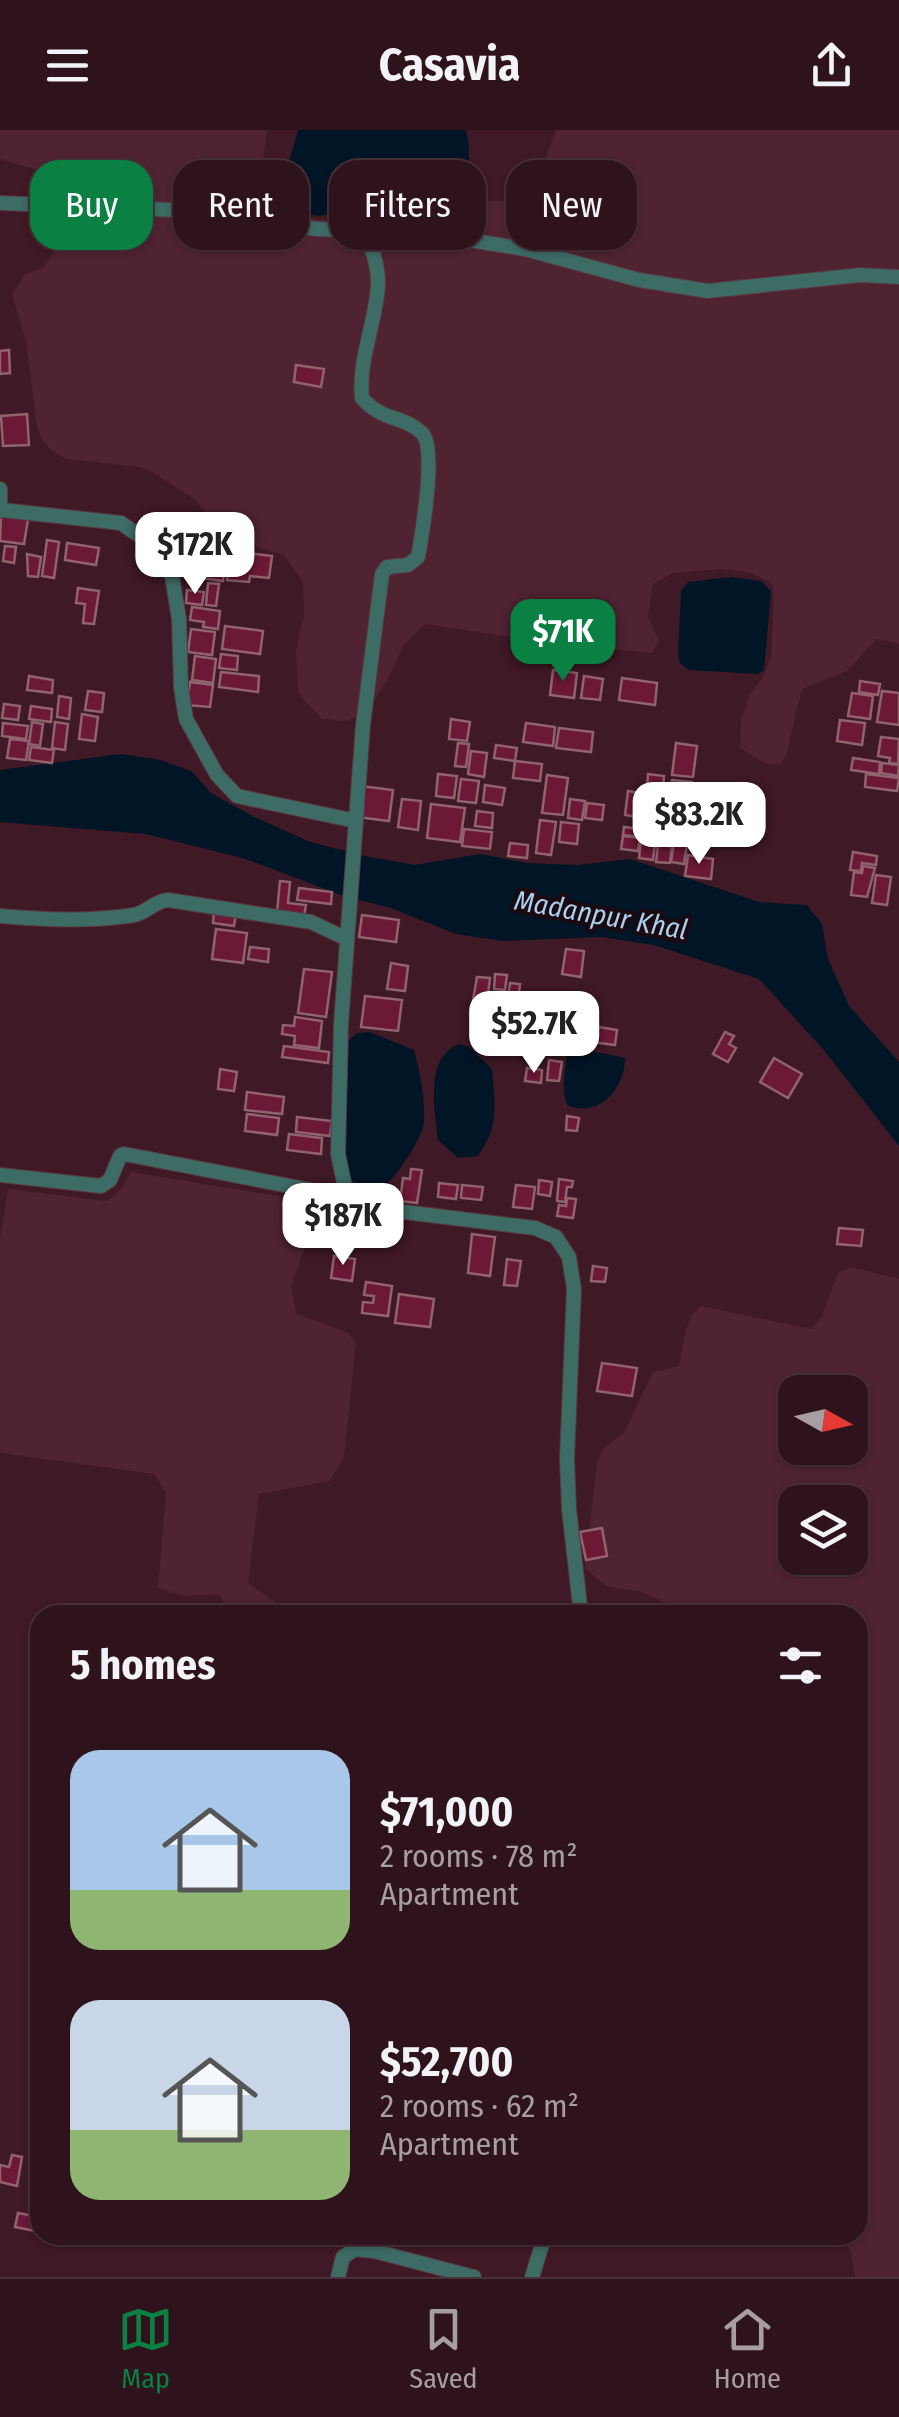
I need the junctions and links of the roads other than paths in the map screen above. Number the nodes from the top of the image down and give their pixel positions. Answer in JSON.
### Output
{"nodes":[{"id":1,"x":0,"y":204,"type":"edge"},
{"id":2,"x":329,"y":229,"type":"edge"},
{"id":3,"x":486,"y":240,"type":"edge"},
{"id":4,"x":372,"y":250,"type":"edge"},
{"id":5,"x":899,"y":277,"type":"edge"},
{"id":6,"x":0,"y":489,"type":"edge"},
{"id":7,"x":1,"y":510,"type":"edge"},
{"id":8,"x":356,"y":821,"type":"junction"},
{"id":9,"x":0,"y":916,"type":"edge"},
{"id":10,"x":347,"y":938,"type":"junction"},
{"id":11,"x":0,"y":1175,"type":"edge"},
{"id":12,"x":347,"y":1196,"type":"junction"},
{"id":13,"x":580,"y":1605,"type":"edge"},
{"id":14,"x":542,"y":2245,"type":"edge"},
{"id":15,"x":338,"y":2277,"type":"edge"},
{"id":16,"x":474,"y":2277,"type":"edge"},
{"id":17,"x":532,"y":2277,"type":"edge"}],
"edges":[{"from":1,"to":2,"type":"street"},
{"from":3,"to":5,"type":"street"},
{"from":4,"to":8,"type":"street"},
{"from":6,"to":7,"type":"street"},
{"from":7,"to":8,"type":"street"},
{"from":8,"to":10,"type":"street"},
{"from":9,"to":10,"type":"street"},
{"from":10,"to":12,"type":"street"},
{"from":11,"to":12,"type":"street"},
{"from":12,"to":13,"type":"street"},
{"from":14,"to":17,"type":"street"},
{"from":15,"to":16,"type":"street"}]}
